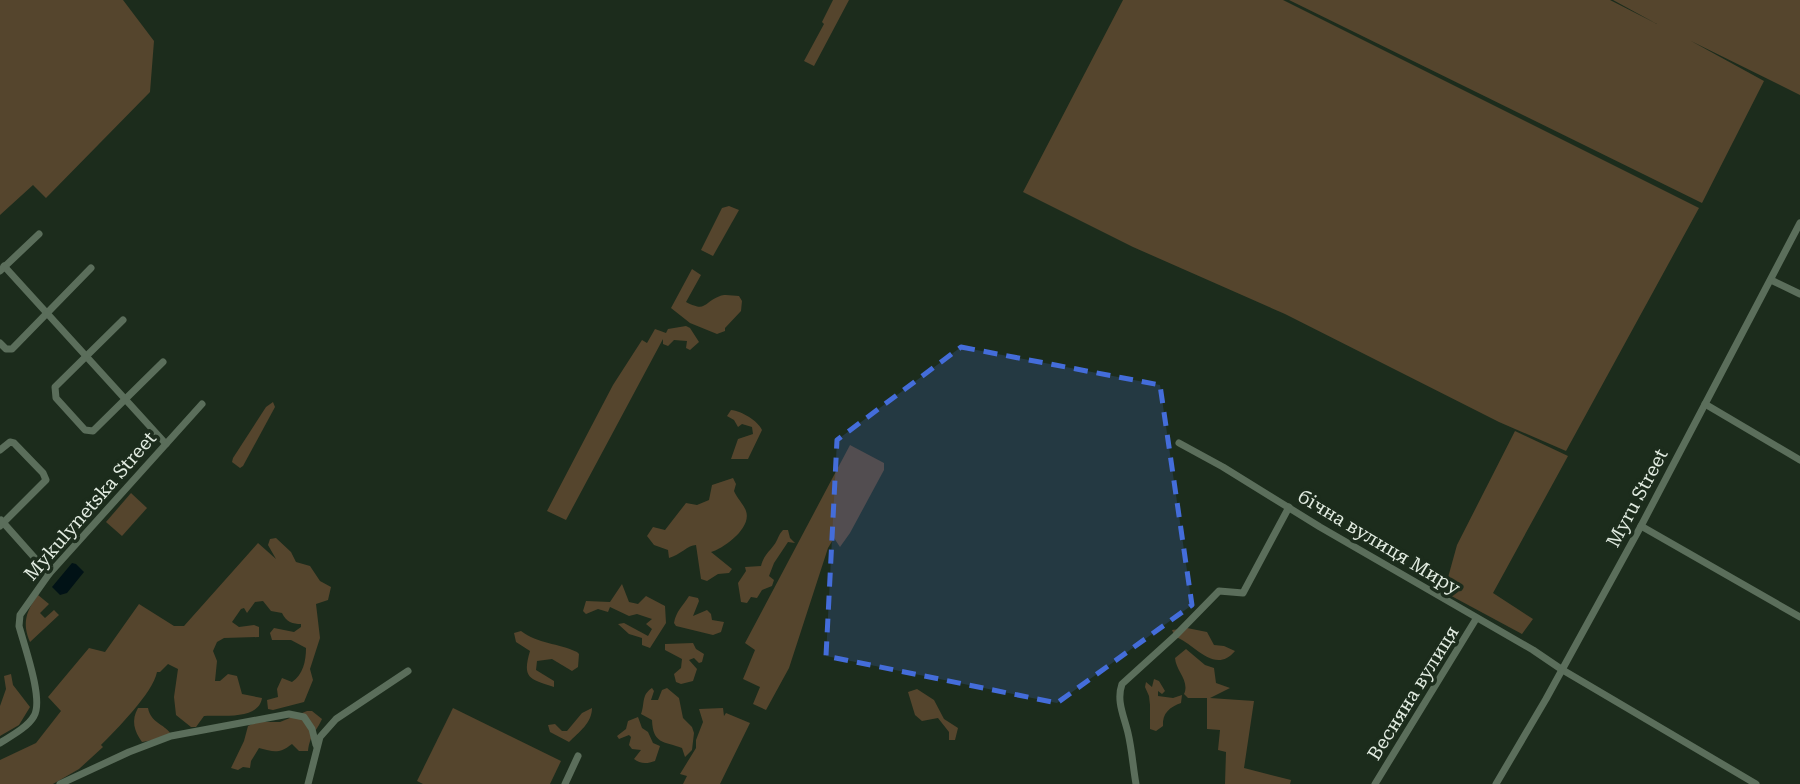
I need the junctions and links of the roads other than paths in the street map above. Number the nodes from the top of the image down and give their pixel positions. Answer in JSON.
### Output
{"nodes":[{"id":1,"x":1800,"y":223,"type":"edge"},
{"id":2,"x":39,"y":234,"type":"dead end"},
{"id":3,"x":91,"y":268,"type":"dead end"},
{"id":4,"x":2,"y":269,"type":"edge"},
{"id":5,"x":1771,"y":280,"type":"junction"},
{"id":6,"x":1800,"y":294,"type":"edge"},
{"id":7,"x":48,"y":313,"type":"junction"},
{"id":8,"x":123,"y":320,"type":"dead end"},
{"id":9,"x":0,"y":343,"type":"edge"},
{"id":10,"x":86,"y":355,"type":"junction"},
{"id":11,"x":163,"y":362,"type":"dead end"},
{"id":12,"x":126,"y":400,"type":"junction"},
{"id":13,"x":202,"y":404,"type":"dead end"},
{"id":14,"x":1704,"y":404,"type":"junction"},
{"id":15,"x":1179,"y":443,"type":"dead end"},
{"id":16,"x":166,"y":444,"type":"junction"},
{"id":17,"x":0,"y":450,"type":"edge"},
{"id":18,"x":1800,"y":460,"type":"edge"},
{"id":19,"x":1289,"y":508,"type":"junction"},
{"id":20,"x":1,"y":523,"type":"edge"},
{"id":21,"x":1641,"y":526,"type":"junction"},
{"id":22,"x":49,"y":574,"type":"junction"},
{"id":23,"x":1800,"y":617,"type":"edge"},
{"id":24,"x":1476,"y":619,"type":"junction"},
{"id":25,"x":1561,"y":669,"type":"junction"},
{"id":26,"x":408,"y":671,"type":"dead end"},
{"id":27,"x":0,"y":743,"type":"edge"},
{"id":28,"x":316,"y":745,"type":"junction"},
{"id":29,"x":578,"y":756,"type":"dead end"},
{"id":30,"x":60,"y":784,"type":"edge"},
{"id":31,"x":307,"y":784,"type":"edge"},
{"id":32,"x":565,"y":784,"type":"edge"},
{"id":33,"x":1136,"y":784,"type":"edge"},
{"id":34,"x":1375,"y":784,"type":"edge"},
{"id":35,"x":1496,"y":784,"type":"edge"},
{"id":36,"x":1756,"y":784,"type":"edge"}],
"edges":[{"from":1,"to":5,"type":"street","name":"Myru Street"},
{"from":2,"to":4,"type":"street"},
{"from":3,"to":7,"type":"street"},
{"from":4,"to":7,"type":"street"},
{"from":5,"to":6,"type":"street"},
{"from":5,"to":14,"type":"street","name":"Myru Street"},
{"from":7,"to":9,"type":"street"},
{"from":7,"to":10,"type":"street"},
{"from":8,"to":10,"type":"street"},
{"from":10,"to":12,"type":"street"},
{"from":10,"to":12,"type":"street"},
{"from":11,"to":12,"type":"street"},
{"from":12,"to":16,"type":"street"},
{"from":13,"to":16,"type":"street","name":"Mykulynetska Street"},
{"from":14,"to":18,"type":"street"},
{"from":14,"to":21,"type":"street","name":"Myru Street"},
{"from":15,"to":19,"type":"street","name":"бічна вулиця Миру"},
{"from":16,"to":22,"type":"street","name":"Mykulynetska Street"},
{"from":17,"to":20,"type":"street"},
{"from":19,"to":24,"type":"street","name":"бічна вулиця Миру"},
{"from":19,"to":33,"type":"street"},
{"from":20,"to":22,"type":"street"},
{"from":21,"to":23,"type":"street"},
{"from":21,"to":25,"type":"street","name":"Myru Street"},
{"from":22,"to":27,"type":"street","name":"Mykulynetska Street"},
{"from":24,"to":25,"type":"street","name":"бічна вулиця Миру"},
{"from":24,"to":34,"type":"street","name":"Весняна вулиця"},
{"from":25,"to":35,"type":"street","name":"Myru Street"},
{"from":25,"to":36,"type":"street","name":"бічна вулиця Миру"},
{"from":26,"to":28,"type":"street"},
{"from":28,"to":30,"type":"street"},
{"from":28,"to":31,"type":"street"},
{"from":29,"to":32,"type":"street"}]}
